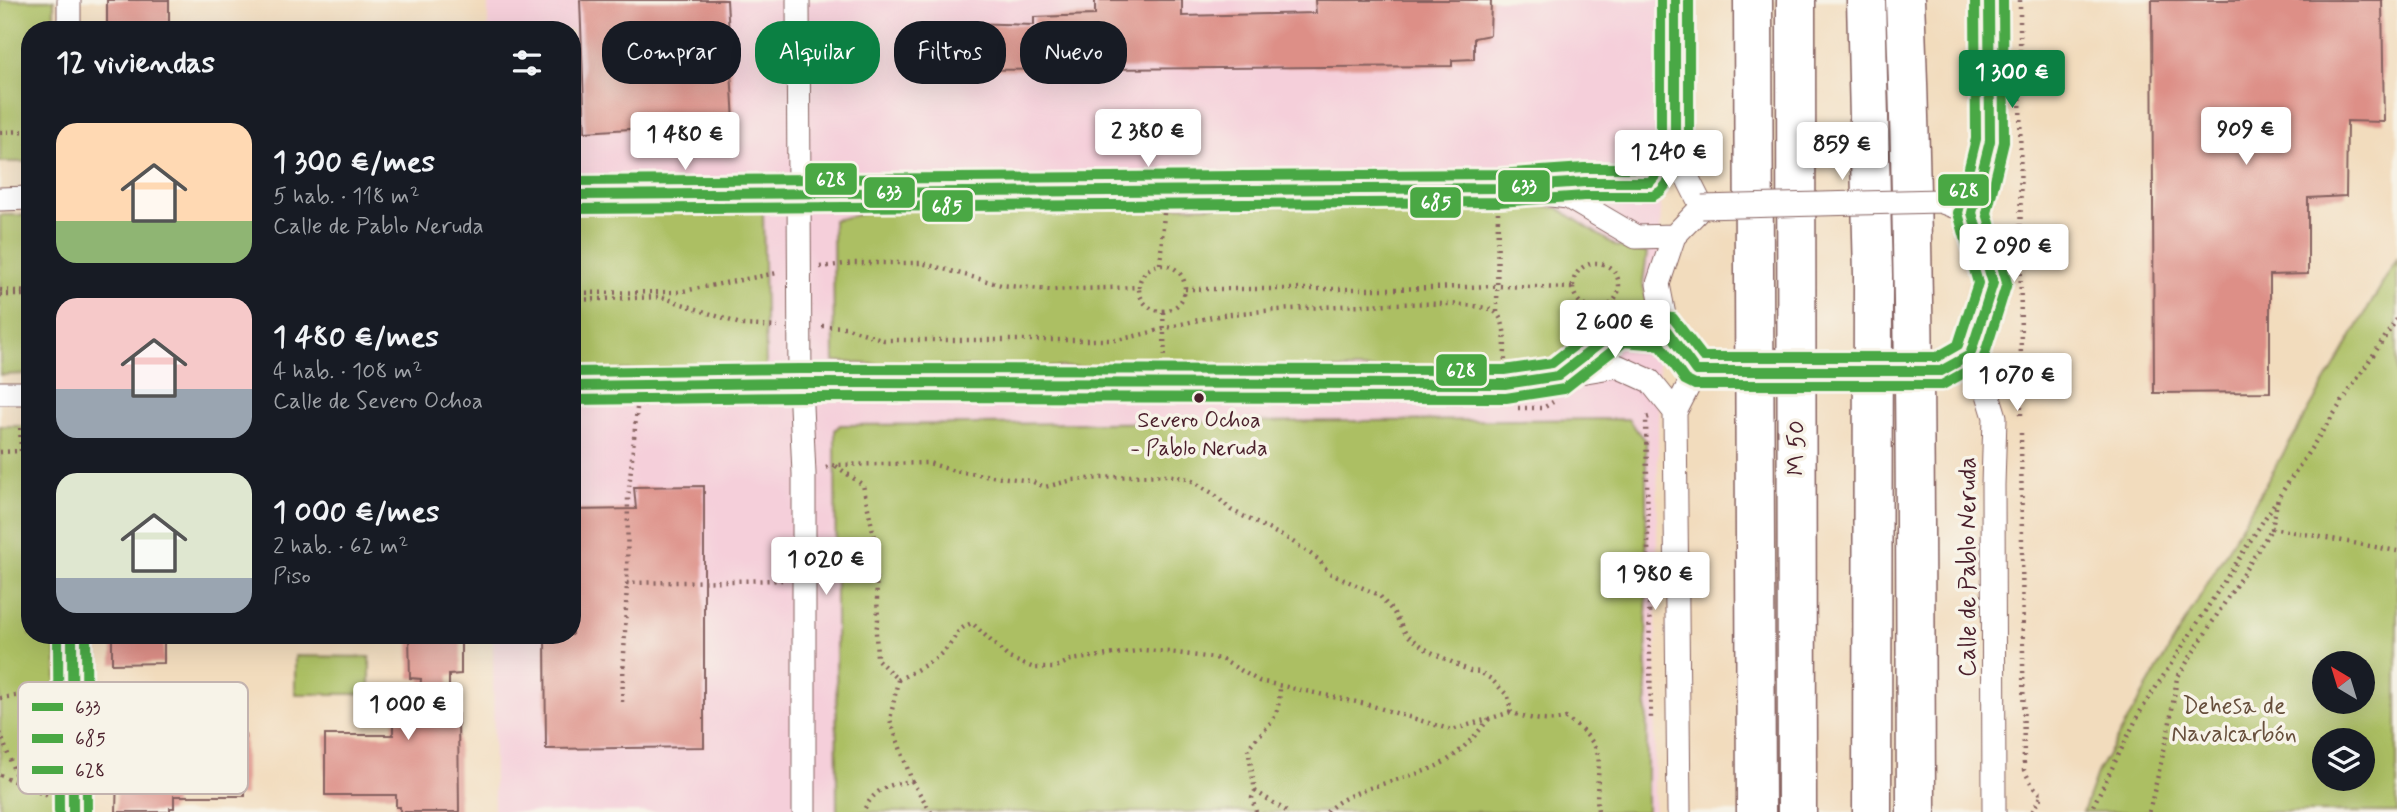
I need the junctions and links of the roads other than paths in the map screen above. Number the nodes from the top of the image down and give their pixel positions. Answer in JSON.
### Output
{"nodes":[{"id":1,"x":69,"y":0,"type":"edge"},
{"id":2,"x":798,"y":0,"type":"edge"},
{"id":3,"x":1675,"y":0,"type":"edge"},
{"id":4,"x":1751,"y":0,"type":"edge"},
{"id":5,"x":1796,"y":0,"type":"edge"},
{"id":6,"x":1866,"y":0,"type":"edge"},
{"id":7,"x":1905,"y":0,"type":"edge"},
{"id":8,"x":1918,"y":0,"type":"edge"},
{"id":9,"x":1989,"y":0,"type":"edge"},
{"id":10,"x":69,"y":21,"type":"edge"},
{"id":11,"x":1675,"y":153,"type":"junction"},
{"id":12,"x":1913,"y":180,"type":"junction"},
{"id":13,"x":1499,"y":188,"type":"junction"},
{"id":14,"x":797,"y":193,"type":"junction"},
{"id":15,"x":581,"y":195,"type":"edge"},
{"id":16,"x":21,"y":198,"type":"edge"},
{"id":17,"x":0,"y":199,"type":"edge"},
{"id":18,"x":1702,"y":207,"type":"junction"},
{"id":19,"x":1972,"y":213,"type":"junction"},
{"id":20,"x":1674,"y":236,"type":"junction"},
{"id":21,"x":1667,"y":331,"type":"junction"},
{"id":22,"x":1970,"y":355,"type":"junction"},
{"id":23,"x":1696,"y":371,"type":"junction"},
{"id":24,"x":800,"y":383,"type":"junction"},
{"id":25,"x":581,"y":386,"type":"edge"},
{"id":26,"x":1559,"y":387,"type":"junction"},
{"id":27,"x":0,"y":393,"type":"edge"},
{"id":28,"x":21,"y":393,"type":"edge"},
{"id":29,"x":1675,"y":412,"type":"junction"},
{"id":30,"x":72,"y":644,"type":"edge"},
{"id":31,"x":72,"y":682,"type":"edge"},
{"id":32,"x":804,"y":812,"type":"edge"},
{"id":33,"x":1679,"y":812,"type":"edge"},
{"id":34,"x":1756,"y":812,"type":"edge"},
{"id":35,"x":1797,"y":812,"type":"edge"},
{"id":36,"x":1872,"y":812,"type":"edge"},
{"id":37,"x":1916,"y":812,"type":"edge"},
{"id":38,"x":1994,"y":812,"type":"edge"}],
"edges":[{"from":1,"to":10,"type":"street"},
{"from":2,"to":14,"type":"street"},
{"from":3,"to":11,"type":"street"},
{"from":4,"to":34,"type":"highway"},
{"from":5,"to":35,"type":"highway","name":"M 50"},
{"from":6,"to":36,"type":"highway"},
{"from":7,"to":12,"type":"highway"},
{"from":8,"to":12,"type":"highway"},
{"from":9,"to":19,"type":"street"},
{"from":11,"to":13,"type":"street"},
{"from":11,"to":18,"type":"street"},
{"from":12,"to":37,"type":"highway"},
{"from":13,"to":14,"type":"street"},
{"from":13,"to":20,"type":"street"},
{"from":14,"to":15,"type":"street"},
{"from":14,"to":24,"type":"street"},
{"from":16,"to":17,"type":"street"},
{"from":18,"to":19,"type":"street","bridge":true},
{"from":18,"to":20,"type":"street"},
{"from":19,"to":22,"type":"street"},
{"from":20,"to":21,"type":"street"},
{"from":21,"to":23,"type":"street"},
{"from":21,"to":26,"type":"street"},
{"from":22,"to":23,"type":"street","bridge":true},
{"from":22,"to":38,"type":"street","name":"Calle de Pablo Neruda"},
{"from":23,"to":29,"type":"street"},
{"from":24,"to":25,"type":"street"},
{"from":24,"to":26,"type":"street"},
{"from":24,"to":32,"type":"street"},
{"from":26,"to":29,"type":"street"},
{"from":27,"to":28,"type":"street"},
{"from":29,"to":33,"type":"street"},
{"from":30,"to":31,"type":"street"}]}
